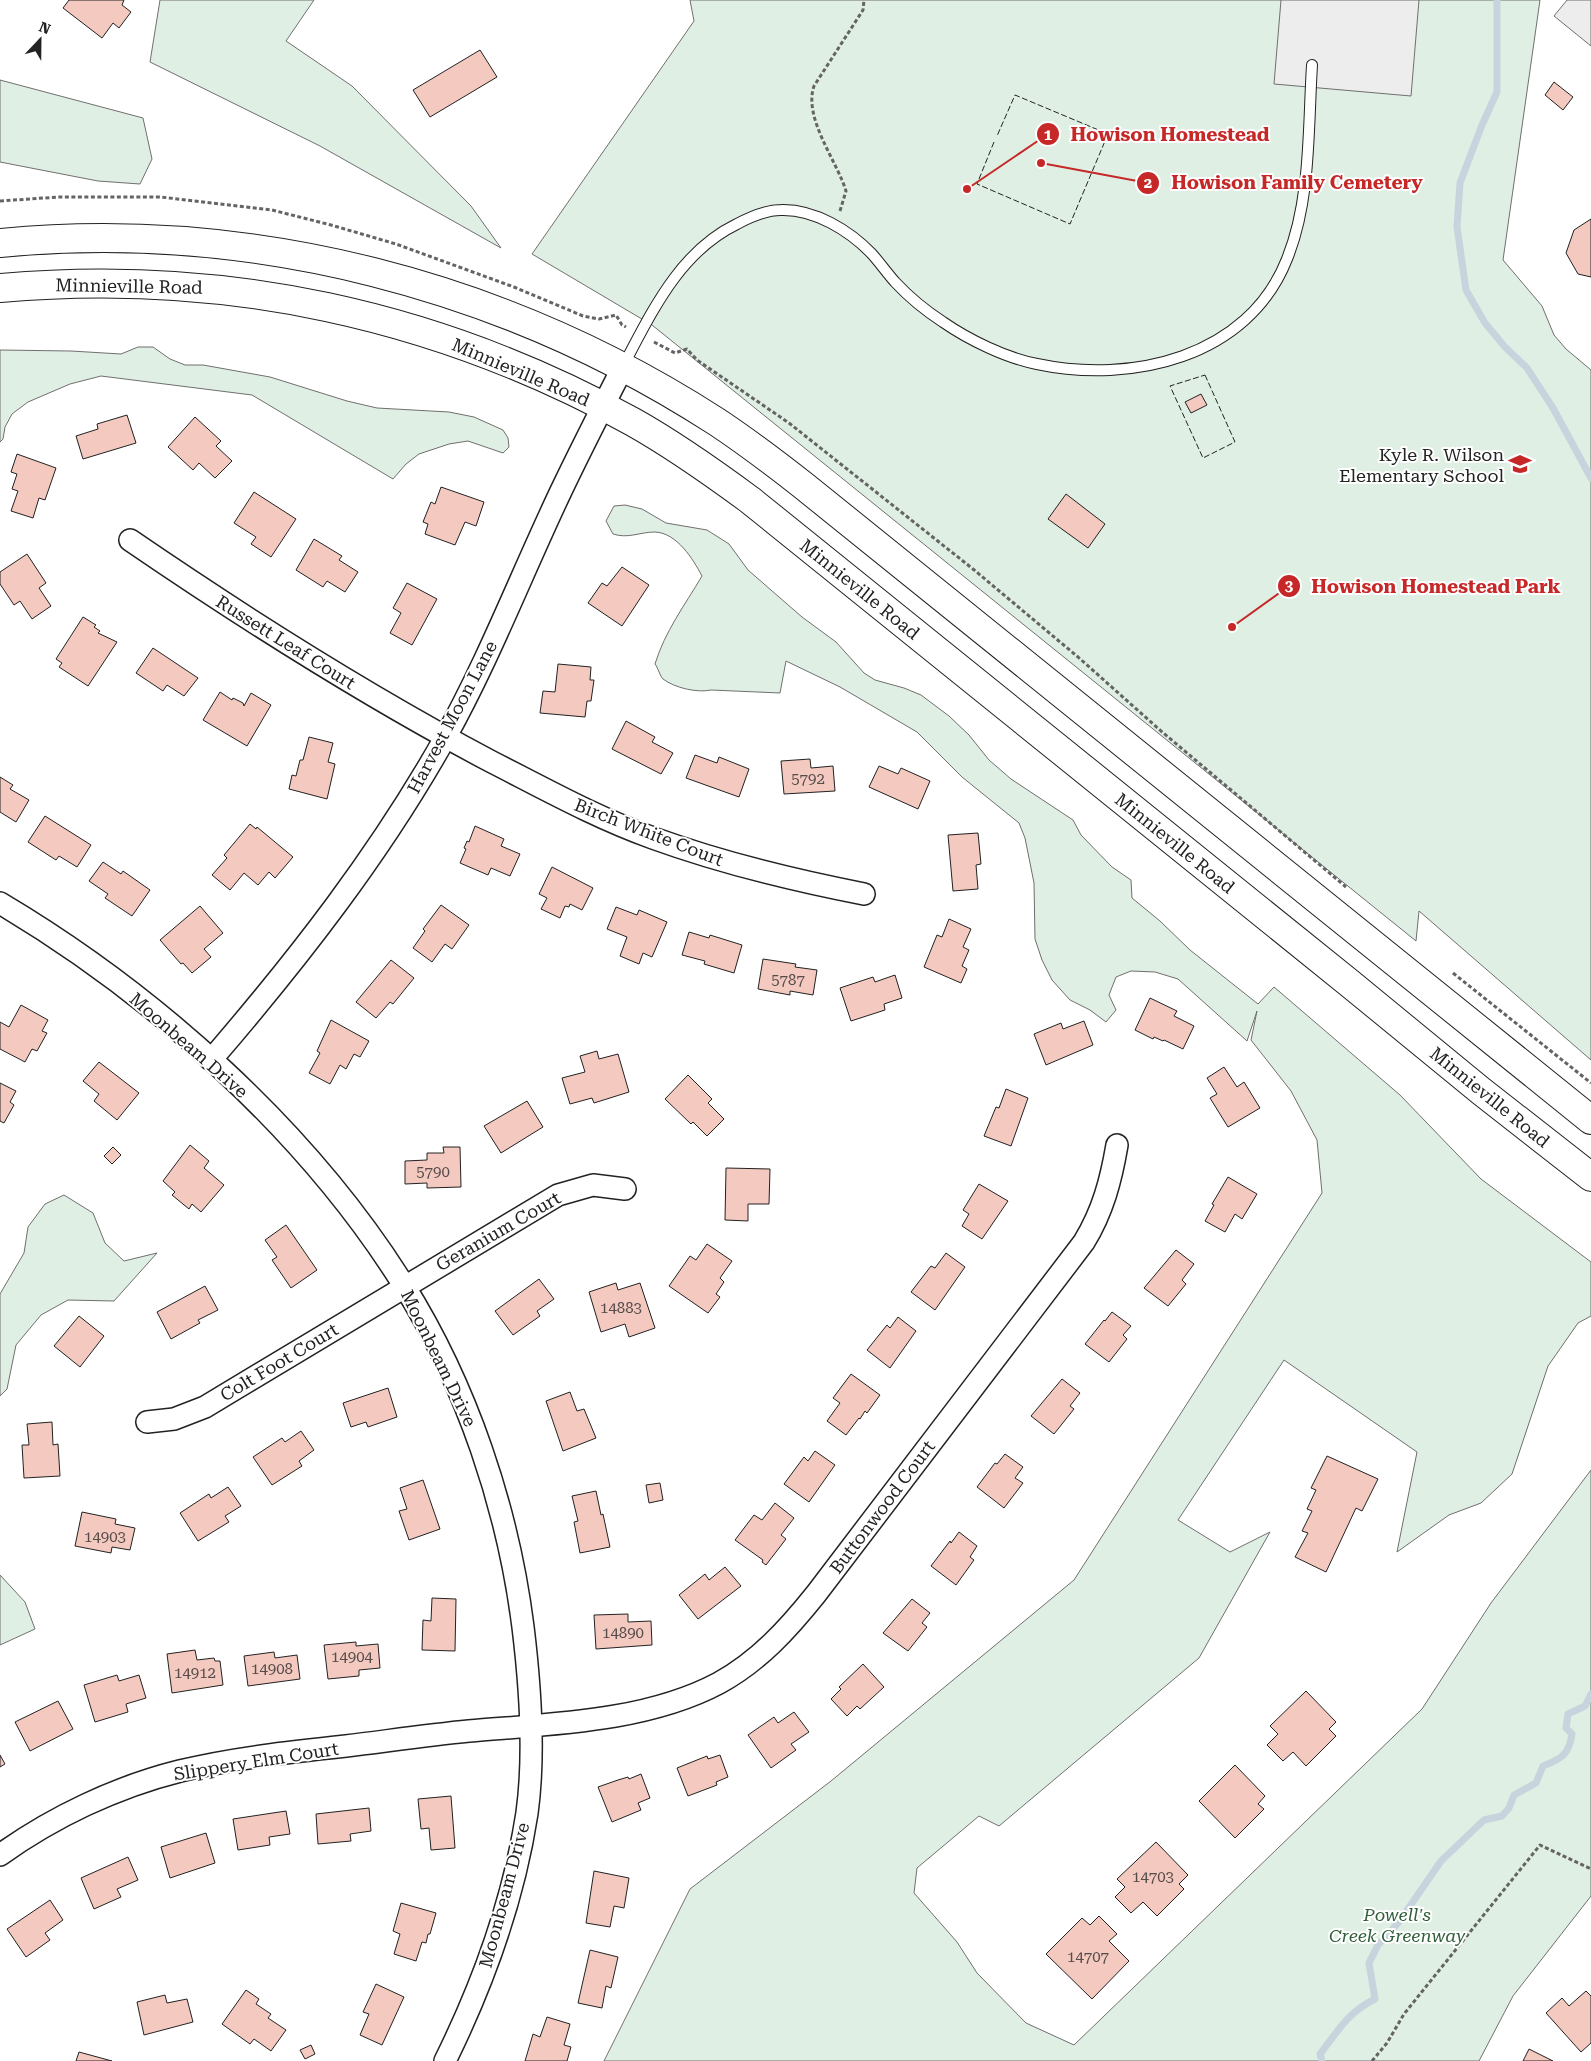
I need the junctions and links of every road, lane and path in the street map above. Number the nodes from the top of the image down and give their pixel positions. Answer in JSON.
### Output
{"nodes":[{"id":1,"x":864,"y":0,"type":"edge"},
{"id":2,"x":1312,"y":65,"type":"dead end"},
{"id":3,"x":834,"y":226,"type":"junction"},
{"id":4,"x":0,"y":242,"type":"edge"},
{"id":5,"x":0,"y":288,"type":"edge"},
{"id":6,"x":676,"y":352,"type":"dead end"},
{"id":7,"x":623,"y":367,"type":"junction"},
{"id":8,"x":603,"y":406,"type":"junction"},
{"id":9,"x":130,"y":540,"type":"dead end"},
{"id":10,"x":445,"y":737,"type":"junction"},
{"id":11,"x":1353,"y":893,"type":"dead end"},
{"id":12,"x":864,"y":894,"type":"dead end"},
{"id":13,"x":0,"y":903,"type":"edge"},
{"id":14,"x":1452,"y":973,"type":"dead end"},
{"id":15,"x":211,"y":1060,"type":"junction"},
{"id":16,"x":1591,"y":1083,"type":"edge"},
{"id":17,"x":1591,"y":1120,"type":"edge"},
{"id":18,"x":1117,"y":1145,"type":"dead end"},
{"id":19,"x":1591,"y":1177,"type":"edge"},
{"id":20,"x":625,"y":1190,"type":"dead end"},
{"id":21,"x":404,"y":1286,"type":"junction"},
{"id":22,"x":148,"y":1422,"type":"dead end"},
{"id":23,"x":530,"y":1726,"type":"junction"},
{"id":24,"x":0,"y":1854,"type":"edge"},
{"id":25,"x":1591,"y":1869,"type":"edge"},
{"id":26,"x":445,"y":2061,"type":"edge"},
{"id":27,"x":1372,"y":2061,"type":"edge"}],
"edges":[{"from":1,"to":3,"type":"path"},
{"from":2,"to":3,"type":"lane"},
{"from":3,"to":7,"type":"lane"},
{"from":4,"to":7,"type":"main road"},
{"from":5,"to":8,"type":"main road","name":"Minnieville Road"},
{"from":6,"to":11,"type":"path"},
{"from":7,"to":8,"type":"street","name":"Harvest Moon Lane"},
{"from":7,"to":17,"type":"main road"},
{"from":8,"to":10,"type":"street","name":"Harvest Moon Lane"},
{"from":8,"to":19,"type":"main road","name":"Minnieville Road"},
{"from":9,"to":10,"type":"street","name":"Russett Leaf Court"},
{"from":10,"to":12,"type":"street","name":"Birch White Court"},
{"from":10,"to":15,"type":"street","name":"Harvest Moon Lane"},
{"from":13,"to":15,"type":"street","name":"Moonbeam Drive"},
{"from":14,"to":16,"type":"path"},
{"from":15,"to":21,"type":"street","name":"Moonbeam Drive"},
{"from":18,"to":23,"type":"street","name":"Buttonwood Court"},
{"from":20,"to":21,"type":"street","name":"Geranium Court"},
{"from":21,"to":22,"type":"street","name":"Colt Foot Court"},
{"from":21,"to":23,"type":"street","name":"Moonbeam Drive"},
{"from":23,"to":24,"type":"street","name":"Slippery Elm Court"},
{"from":23,"to":26,"type":"street","name":"Moonbeam Drive"},
{"from":25,"to":27,"type":"path"}]}
